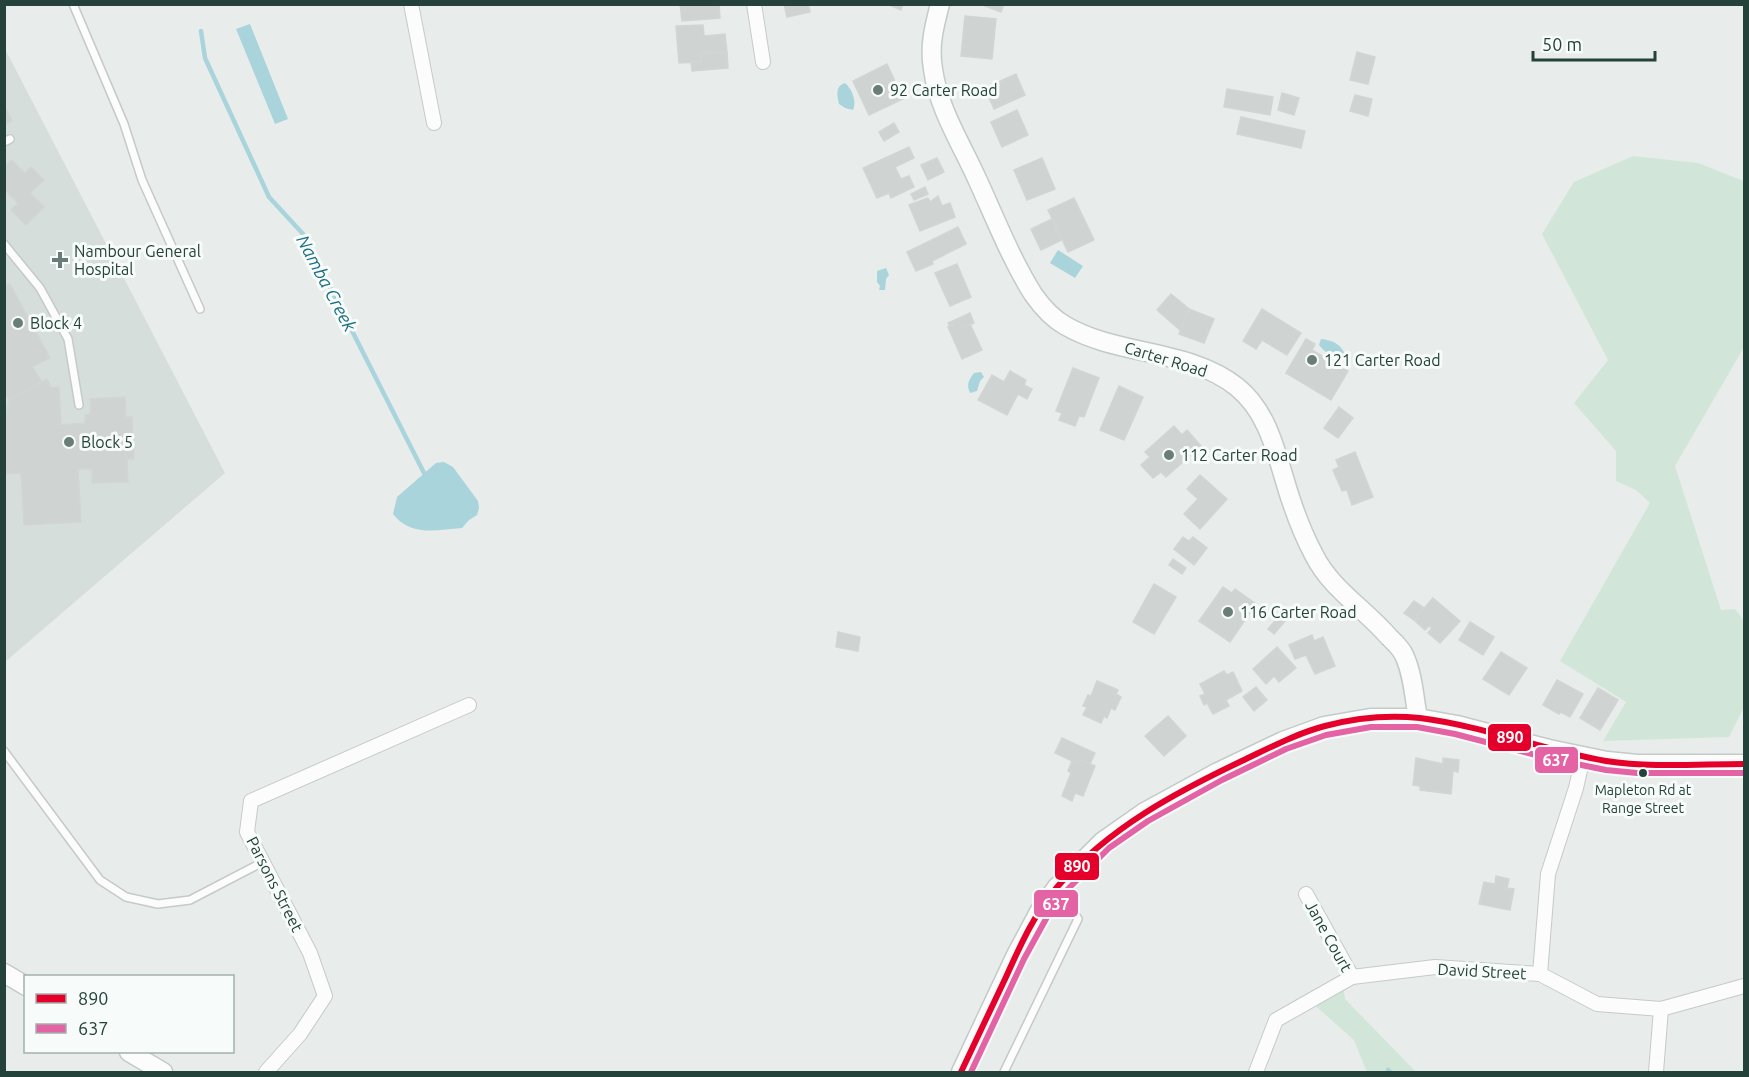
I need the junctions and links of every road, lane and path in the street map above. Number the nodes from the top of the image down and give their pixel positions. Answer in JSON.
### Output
{"nodes":[{"id":1,"x":73,"y":4,"type":"edge"},
{"id":2,"x":411,"y":4,"type":"edge"},
{"id":3,"x":754,"y":4,"type":"edge"},
{"id":4,"x":940,"y":4,"type":"edge"},
{"id":5,"x":763,"y":62,"type":"dead end"},
{"id":6,"x":434,"y":123,"type":"dead end"},
{"id":7,"x":4,"y":244,"type":"edge"},
{"id":8,"x":200,"y":309,"type":"dead end"},
{"id":9,"x":79,"y":405,"type":"dead end"},
{"id":10,"x":469,"y":705,"type":"dead end"},
{"id":11,"x":1418,"y":718,"type":"junction"},
{"id":12,"x":4,"y":751,"type":"edge"},
{"id":13,"x":1584,"y":757,"type":"junction"},
{"id":14,"x":1744,"y":764,"type":"edge"},
{"id":15,"x":263,"y":862,"type":"junction"},
{"id":16,"x":1059,"y":885,"type":"junction"},
{"id":17,"x":1306,"y":894,"type":"dead end"},
{"id":18,"x":4,"y":973,"type":"edge"},
{"id":19,"x":1540,"y":974,"type":"junction"},
{"id":20,"x":1352,"y":977,"type":"junction"},
{"id":21,"x":24,"y":985,"type":"edge"},
{"id":22,"x":1744,"y":986,"type":"edge"},
{"id":23,"x":1661,"y":1009,"type":"junction"},
{"id":24,"x":131,"y":1053,"type":"edge"},
{"id":25,"x":163,"y":1072,"type":"edge"},
{"id":26,"x":266,"y":1072,"type":"edge"},
{"id":27,"x":961,"y":1072,"type":"edge"},
{"id":28,"x":1004,"y":1072,"type":"edge"},
{"id":29,"x":1256,"y":1072,"type":"edge"},
{"id":30,"x":1656,"y":1072,"type":"edge"}],
"edges":[{"from":1,"to":8,"type":"lane"},
{"from":2,"to":6,"type":"street"},
{"from":3,"to":5,"type":"street"},
{"from":4,"to":11,"type":"main road","name":"Carter Road"},
{"from":7,"to":9,"type":"lane"},
{"from":10,"to":15,"type":"street","name":"Parsons Street"},
{"from":11,"to":13,"type":"main road"},
{"from":11,"to":16,"type":"main road"},
{"from":12,"to":15,"type":"lane"},
{"from":13,"to":14,"type":"main road"},
{"from":13,"to":19,"type":"street"},
{"from":15,"to":26,"type":"street","name":"Parsons Street"},
{"from":16,"to":27,"type":"main road"},
{"from":16,"to":28,"type":"lane"},
{"from":17,"to":20,"type":"street","name":"Jane Court"},
{"from":18,"to":21,"type":"main road"},
{"from":19,"to":20,"type":"street","name":"David Street"},
{"from":19,"to":23,"type":"street","name":"David Street"},
{"from":20,"to":29,"type":"street","name":"David Street"},
{"from":22,"to":23,"type":"street","name":"David Street"},
{"from":23,"to":30,"type":"street"},
{"from":24,"to":25,"type":"main road"}]}
